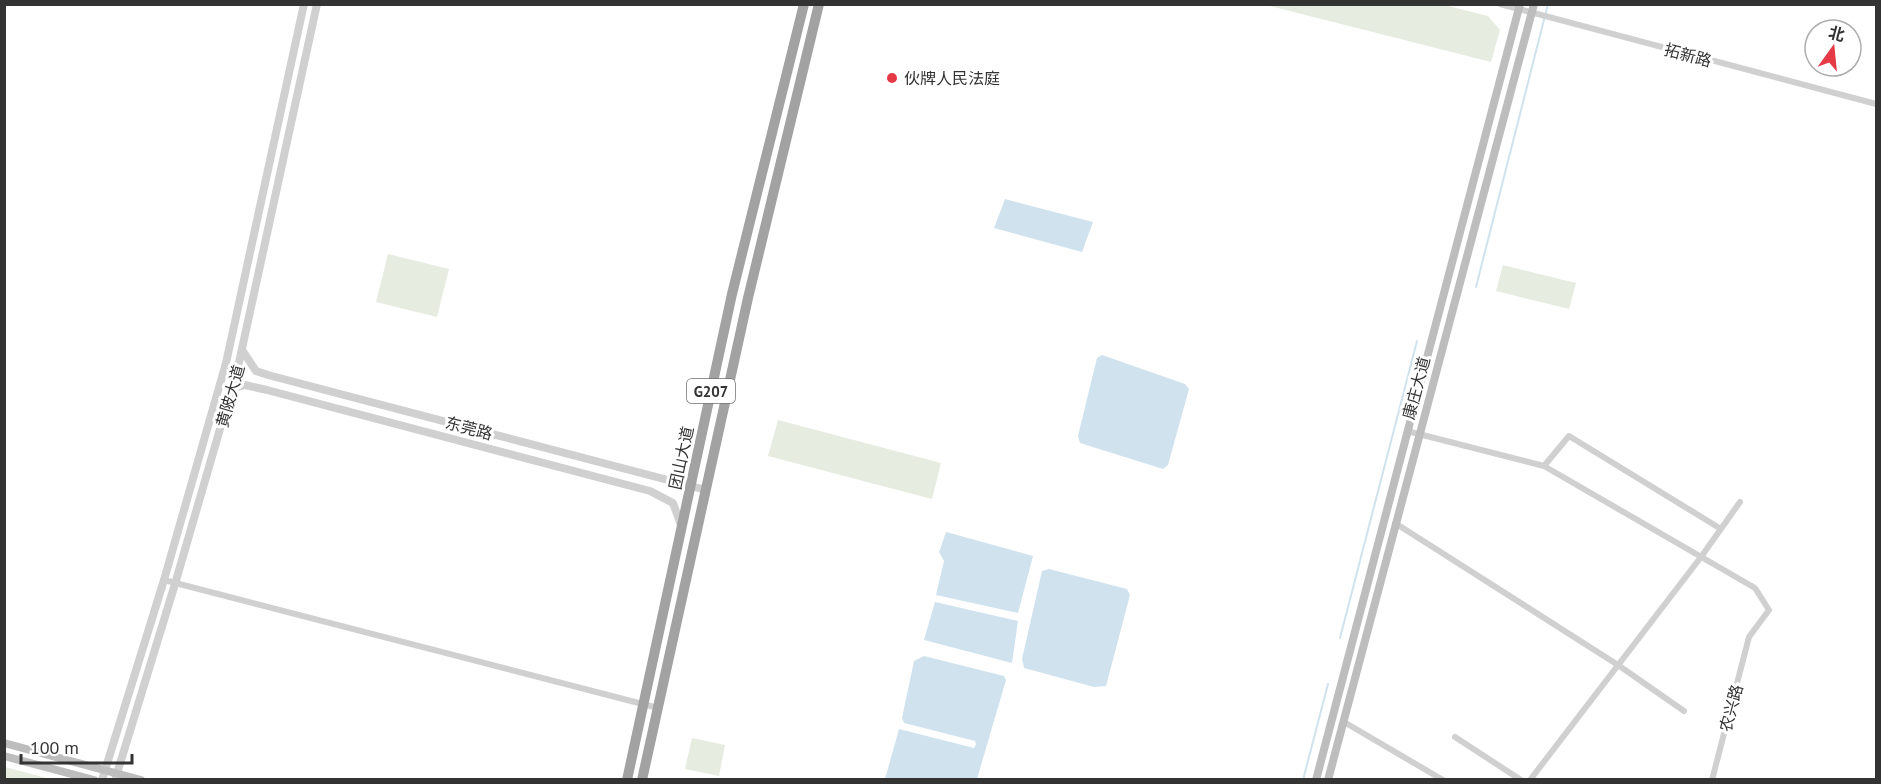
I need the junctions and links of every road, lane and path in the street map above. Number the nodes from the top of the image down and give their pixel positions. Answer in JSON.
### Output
{"nodes":[{"id":1,"x":304,"y":4,"type":"edge"},
{"id":2,"x":317,"y":4,"type":"edge"},
{"id":3,"x":804,"y":4,"type":"edge"},
{"id":4,"x":819,"y":4,"type":"edge"},
{"id":5,"x":1500,"y":4,"type":"edge"},
{"id":6,"x":1519,"y":7,"type":"edge"},
{"id":7,"x":1533,"y":9,"type":"edge"},
{"id":8,"x":1876,"y":104,"type":"edge"},
{"id":9,"x":242,"y":351,"type":"junction"},
{"id":10,"x":232,"y":388,"type":"junction"},
{"id":11,"x":1407,"y":431,"type":"junction"},
{"id":12,"x":1419,"y":434,"type":"junction"},
{"id":13,"x":1544,"y":466,"type":"junction"},
{"id":14,"x":690,"y":486,"type":"junction"},
{"id":15,"x":706,"y":490,"type":"junction"},
{"id":16,"x":1740,"y":502,"type":"dead end"},
{"id":17,"x":1395,"y":523,"type":"junction"},
{"id":18,"x":682,"y":526,"type":"junction"},
{"id":19,"x":1721,"y":529,"type":"junction"},
{"id":20,"x":1701,"y":557,"type":"junction"},
{"id":21,"x":164,"y":580,"type":"junction"},
{"id":22,"x":175,"y":584,"type":"junction"},
{"id":23,"x":1618,"y":665,"type":"junction"},
{"id":24,"x":643,"y":705,"type":"junction"},
{"id":25,"x":658,"y":708,"type":"junction"},
{"id":26,"x":1684,"y":711,"type":"dead end"},
{"id":27,"x":1344,"y":722,"type":"junction"},
{"id":28,"x":1455,"y":737,"type":"dead end"},
{"id":29,"x":4,"y":743,"type":"edge"},
{"id":30,"x":4,"y":756,"type":"edge"},
{"id":31,"x":105,"y":770,"type":"junction"},
{"id":32,"x":115,"y":776,"type":"edge"},
{"id":33,"x":94,"y":780,"type":"edge"},
{"id":34,"x":102,"y":780,"type":"edge"},
{"id":35,"x":141,"y":780,"type":"edge"},
{"id":36,"x":627,"y":780,"type":"edge"},
{"id":37,"x":642,"y":780,"type":"edge"},
{"id":38,"x":1316,"y":780,"type":"edge"},
{"id":39,"x":1328,"y":780,"type":"edge"},
{"id":40,"x":1443,"y":780,"type":"edge"},
{"id":41,"x":1521,"y":780,"type":"edge"},
{"id":42,"x":1530,"y":780,"type":"edge"},
{"id":43,"x":1712,"y":780,"type":"edge"}],
"edges":[{"from":1,"to":21,"type":"street","name":"黄陂大道"},
{"from":2,"to":9,"type":"street","name":"黄陂大道"},
{"from":3,"to":14,"type":"highway","name":"团山大道","number":"G207"},
{"from":4,"to":15,"type":"highway","name":"团山大道","number":"G207"},
{"from":5,"to":6,"type":"street","name":"拓新路"},
{"from":6,"to":7,"type":"street","name":"拓新路"},
{"from":6,"to":11,"type":"main road","name":"康庄大道"},
{"from":7,"to":8,"type":"street","name":"拓新路"},
{"from":7,"to":12,"type":"main road","name":"康庄大道"},
{"from":9,"to":10,"type":"street","name":"黄陂大道"},
{"from":9,"to":14,"type":"street","name":"东莞路"},
{"from":10,"to":18,"type":"street","name":"东莞路"},
{"from":10,"to":22,"type":"street","name":"黄陂大道"},
{"from":11,"to":12,"type":"street"},
{"from":11,"to":38,"type":"main road","name":"康庄大道"},
{"from":12,"to":13,"type":"street"},
{"from":12,"to":17,"type":"main road","name":"康庄大道"},
{"from":13,"to":19,"type":"street"},
{"from":13,"to":20,"type":"street"},
{"from":14,"to":15,"type":"street","name":"东莞路"},
{"from":14,"to":18,"type":"highway","name":"团山大道","number":"G207"},
{"from":15,"to":25,"type":"highway","name":"团山大道","number":"G207"},
{"from":16,"to":19,"type":"street"},
{"from":17,"to":23,"type":"street"},
{"from":17,"to":27,"type":"main road","name":"康庄大道"},
{"from":18,"to":24,"type":"highway","name":"团山大道","number":"G207"},
{"from":19,"to":20,"type":"street"},
{"from":20,"to":23,"type":"street"},
{"from":20,"to":43,"type":"street","name":"农兴路"},
{"from":21,"to":22,"type":"street"},
{"from":21,"to":31,"type":"street","name":"黄陂大道"},
{"from":22,"to":24,"type":"street"},
{"from":22,"to":32,"type":"street","name":"黄陂大道"},
{"from":23,"to":26,"type":"street"},
{"from":23,"to":42,"type":"street"},
{"from":24,"to":25,"type":"street"},
{"from":24,"to":36,"type":"highway","name":"团山大道","number":"G207"},
{"from":25,"to":37,"type":"highway","name":"团山大道","number":"G207"},
{"from":27,"to":39,"type":"main road","name":"康庄大道"},
{"from":27,"to":40,"type":"street"},
{"from":28,"to":41,"type":"street"},
{"from":29,"to":31,"type":"main road"},
{"from":30,"to":33,"type":"main road"},
{"from":31,"to":32,"type":"main road"},
{"from":31,"to":34,"type":"street","name":"黄陂大道"},
{"from":32,"to":35,"type":"main road"}]}
